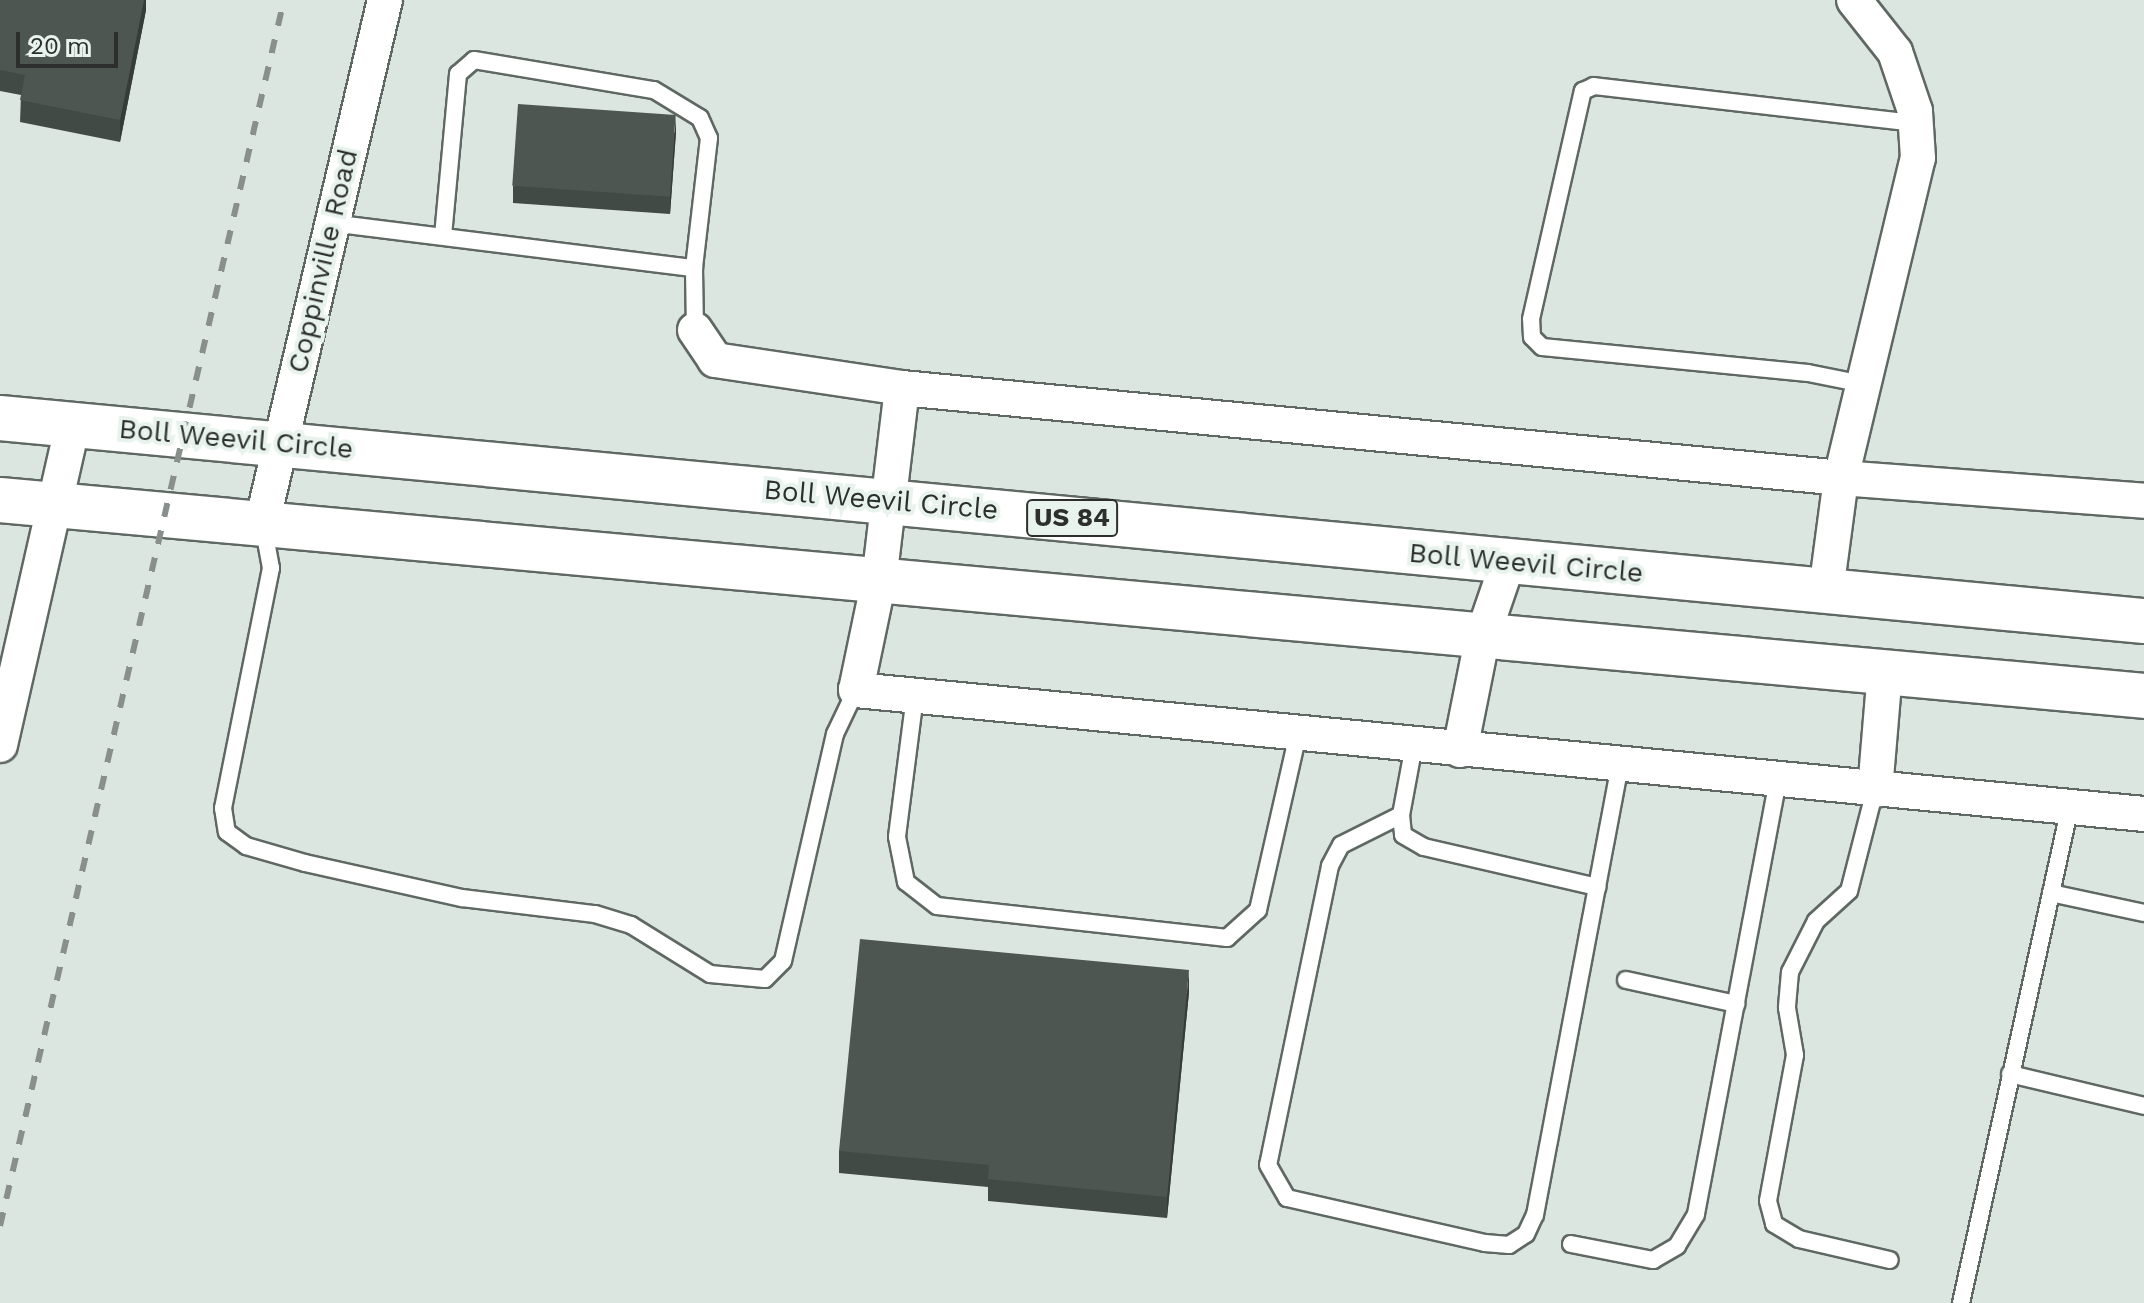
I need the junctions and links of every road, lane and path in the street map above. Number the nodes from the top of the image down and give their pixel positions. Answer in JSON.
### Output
{"nodes":[{"id":1,"x":385,"y":0,"type":"edge"},
{"id":2,"x":1854,"y":0,"type":"edge"},
{"id":3,"x":1916,"y":123,"type":"junction"},
{"id":4,"x":331,"y":223,"type":"junction"},
{"id":5,"x":443,"y":236,"type":"junction"},
{"id":6,"x":694,"y":268,"type":"junction"},
{"id":7,"x":695,"y":330,"type":"joint"},
{"id":8,"x":1863,"y":384,"type":"junction"},
{"id":9,"x":902,"y":388,"type":"junction"},
{"id":10,"x":0,"y":418,"type":"edge"},
{"id":11,"x":73,"y":424,"type":"junction"},
{"id":12,"x":281,"y":442,"type":"junction"},
{"id":13,"x":1841,"y":478,"type":"junction"},
{"id":14,"x":0,"y":500,"type":"edge"},
{"id":15,"x":888,"y":500,"type":"junction"},
{"id":16,"x":2144,"y":501,"type":"edge"},
{"id":17,"x":56,"y":505,"type":"junction"},
{"id":18,"x":262,"y":523,"type":"junction"},
{"id":19,"x":1508,"y":562,"type":"junction"},
{"id":20,"x":879,"y":580,"type":"junction"},
{"id":21,"x":1826,"y":591,"type":"junction"},
{"id":22,"x":16,"y":617,"type":"edge"},
{"id":23,"x":2144,"y":621,"type":"edge"},
{"id":24,"x":1483,"y":635,"type":"junction"},
{"id":25,"x":1885,"y":672,"type":"junction"},
{"id":26,"x":856,"y":690,"type":"junction"},
{"id":27,"x":915,"y":696,"type":"junction"},
{"id":28,"x":2144,"y":696,"type":"edge"},
{"id":29,"x":1298,"y":734,"type":"junction"},
{"id":30,"x":0,"y":745,"type":"edge"},
{"id":31,"x":1414,"y":745,"type":"junction"},
{"id":32,"x":1460,"y":750,"type":"junction"},
{"id":33,"x":1620,"y":765,"type":"junction"},
{"id":34,"x":1778,"y":780,"type":"junction"},
{"id":35,"x":1875,"y":790,"type":"junction"},
{"id":36,"x":2070,"y":807,"type":"junction"},
{"id":37,"x":2144,"y":814,"type":"edge"},
{"id":38,"x":1401,"y":815,"type":"junction"},
{"id":39,"x":1597,"y":887,"type":"junction"},
{"id":40,"x":2051,"y":893,"type":"junction"},
{"id":41,"x":2144,"y":913,"type":"edge"},
{"id":42,"x":1626,"y":980,"type":"dead end"},
{"id":43,"x":1736,"y":1004,"type":"junction"},
{"id":44,"x":2010,"y":1074,"type":"junction"},
{"id":45,"x":2144,"y":1106,"type":"edge"},
{"id":46,"x":1571,"y":1244,"type":"dead end"},
{"id":47,"x":1890,"y":1260,"type":"dead end"},
{"id":48,"x":1961,"y":1303,"type":"edge"}],
"edges":[{"from":1,"to":4,"type":"street","name":"Coppinville Road"},
{"from":2,"to":3,"type":"street"},
{"from":3,"to":8,"type":"street"},
{"from":3,"to":8,"type":"lane"},
{"from":4,"to":5,"type":"lane"},
{"from":4,"to":12,"type":"street","name":"Coppinville Road"},
{"from":5,"to":6,"type":"lane"},
{"from":5,"to":6,"type":"lane"},
{"from":6,"to":7,"type":"lane"},
{"from":7,"to":9,"type":"street"},
{"from":8,"to":13,"type":"street"},
{"from":9,"to":13,"type":"street"},
{"from":9,"to":15,"type":"street"},
{"from":10,"to":11,"type":"highway","name":"Boll Weevil Circle","number":"US 84"},
{"from":11,"to":12,"type":"highway","name":"Boll Weevil Circle","number":"US 84"},
{"from":11,"to":17,"type":"street"},
{"from":12,"to":15,"type":"highway","name":"Boll Weevil Circle","number":"US 84"},
{"from":12,"to":18,"type":"street","name":"Coppinville Road"},
{"from":13,"to":16,"type":"street"},
{"from":13,"to":21,"type":"street"},
{"from":14,"to":17,"type":"highway"},
{"from":15,"to":19,"type":"highway","name":"Boll Weevil Circle","number":"US 84"},
{"from":15,"to":20,"type":"street"},
{"from":17,"to":18,"type":"highway"},
{"from":17,"to":22,"type":"street"},
{"from":18,"to":20,"type":"highway"},
{"from":18,"to":26,"type":"lane"},
{"from":19,"to":21,"type":"highway","name":"Boll Weevil Circle","number":"US 84"},
{"from":19,"to":24,"type":"street"},
{"from":20,"to":24,"type":"highway"},
{"from":20,"to":26,"type":"street"},
{"from":21,"to":23,"type":"highway","name":"Boll Weevil Circle","number":"US 84"},
{"from":22,"to":30,"type":"street"},
{"from":24,"to":25,"type":"highway"},
{"from":24,"to":32,"type":"street"},
{"from":25,"to":28,"type":"highway"},
{"from":25,"to":35,"type":"street"},
{"from":26,"to":27,"type":"street"},
{"from":27,"to":29,"type":"street"},
{"from":27,"to":29,"type":"lane"},
{"from":29,"to":31,"type":"street"},
{"from":31,"to":32,"type":"street"},
{"from":31,"to":38,"type":"lane"},
{"from":32,"to":33,"type":"street"},
{"from":33,"to":34,"type":"street"},
{"from":33,"to":39,"type":"lane"},
{"from":34,"to":35,"type":"street"},
{"from":34,"to":43,"type":"lane"},
{"from":35,"to":36,"type":"street"},
{"from":35,"to":47,"type":"lane"},
{"from":36,"to":37,"type":"street"},
{"from":36,"to":40,"type":"lane"},
{"from":38,"to":39,"type":"lane"},
{"from":38,"to":39,"type":"lane"},
{"from":40,"to":41,"type":"lane"},
{"from":40,"to":44,"type":"lane"},
{"from":42,"to":43,"type":"lane"},
{"from":43,"to":46,"type":"lane"},
{"from":44,"to":45,"type":"lane"},
{"from":44,"to":48,"type":"lane"}]}
